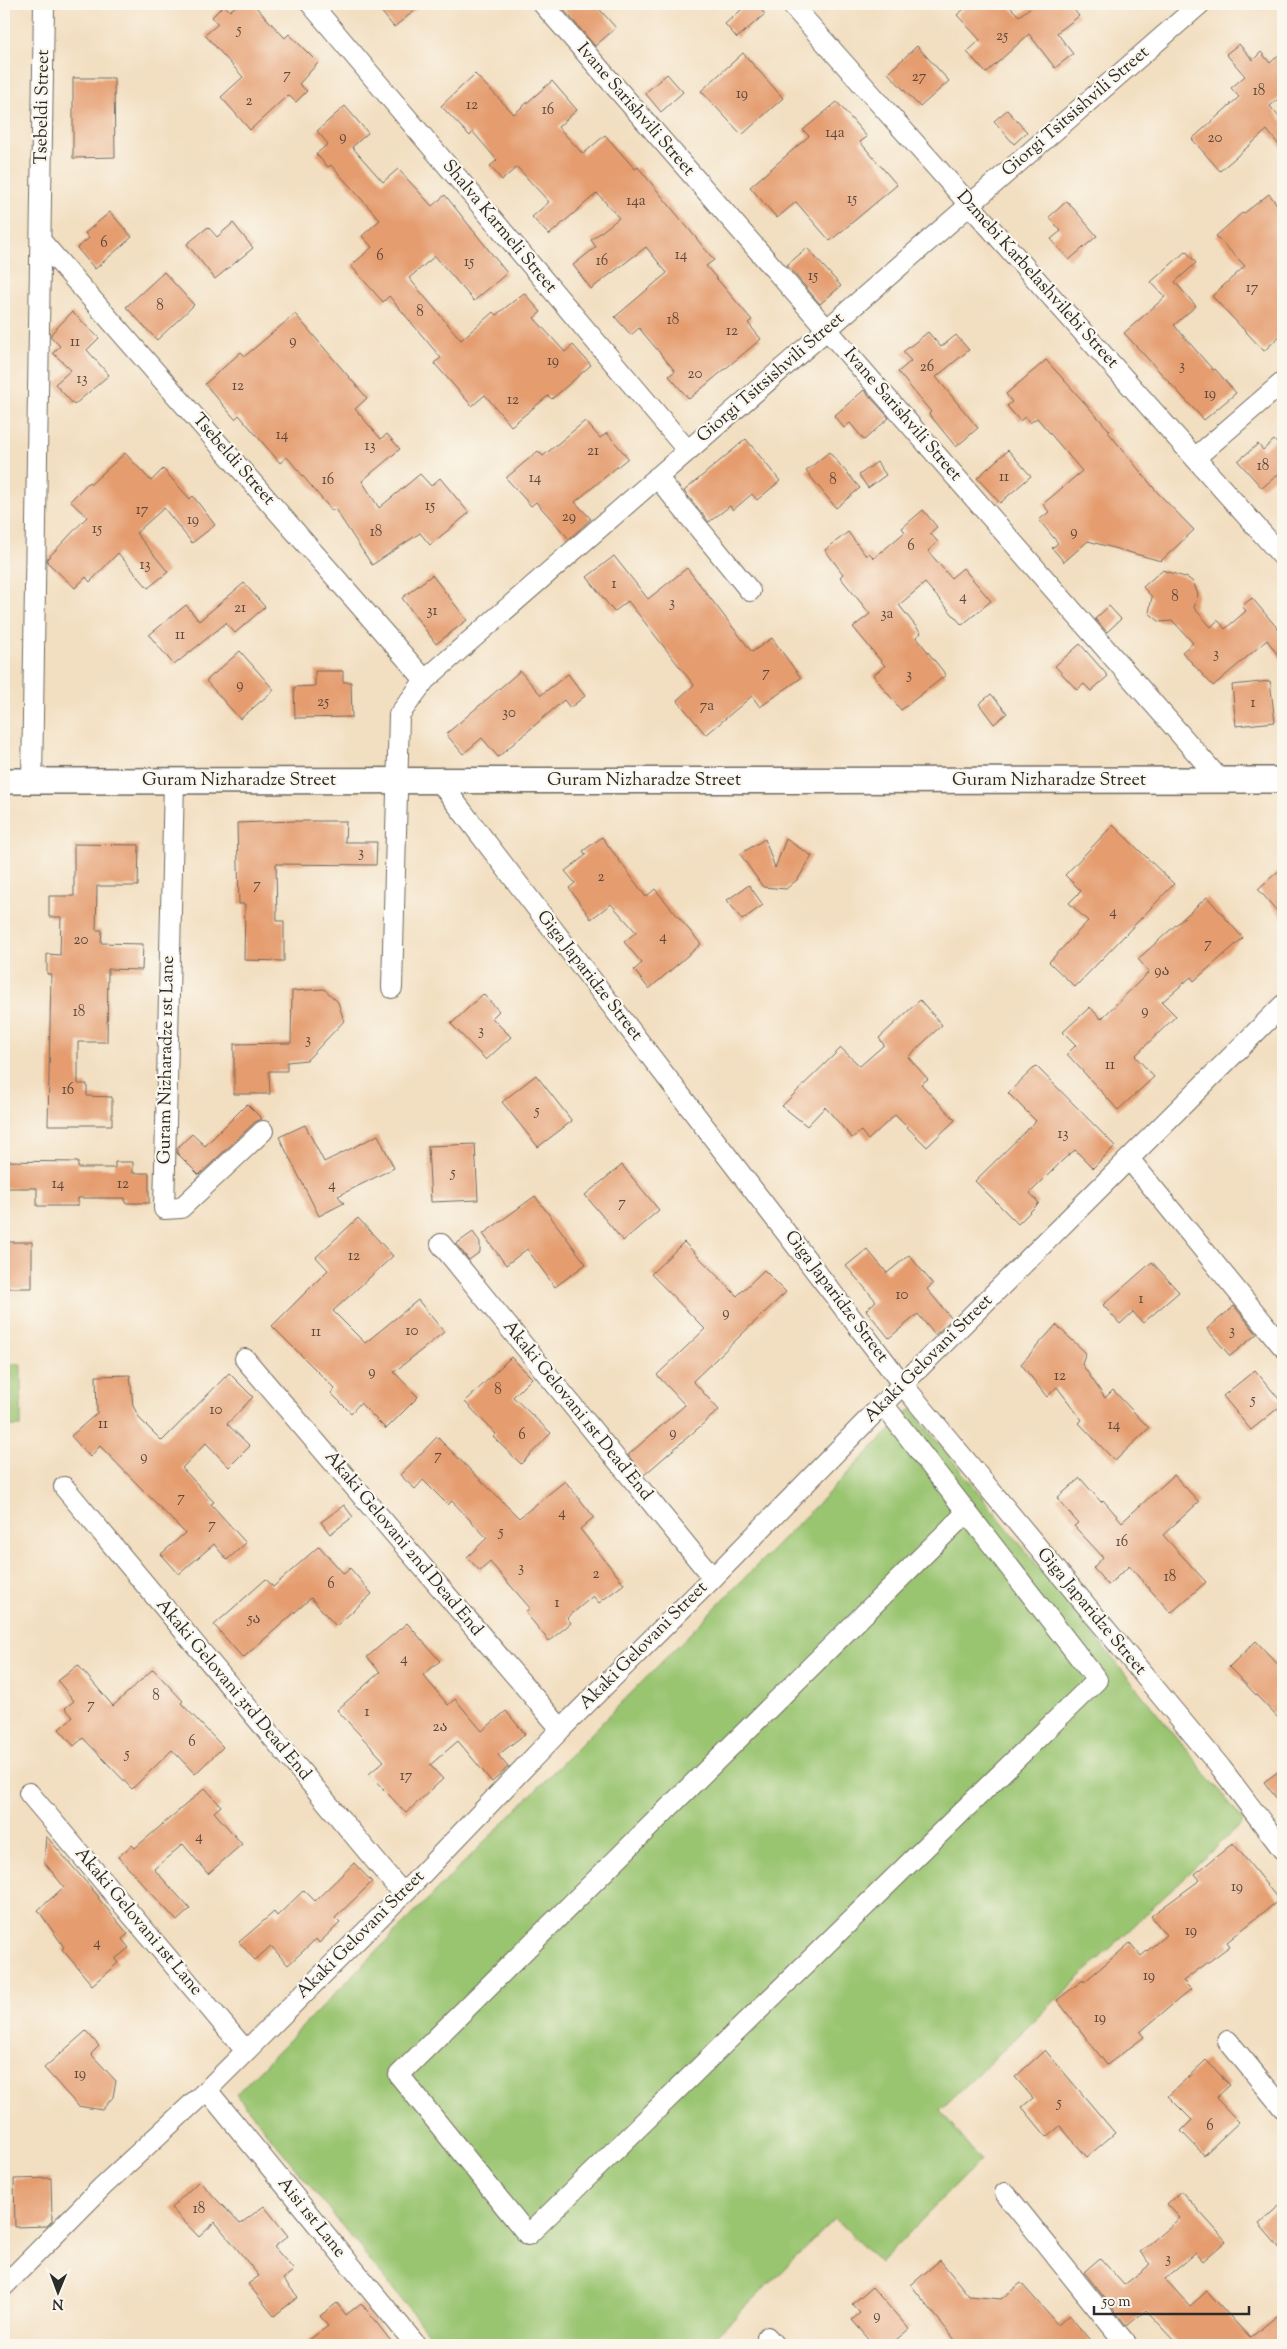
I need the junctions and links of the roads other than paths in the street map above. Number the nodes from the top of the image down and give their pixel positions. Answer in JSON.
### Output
{"nodes":[{"id":1,"x":44,"y":4,"type":"edge"},
{"id":2,"x":311,"y":4,"type":"edge"},
{"id":3,"x":543,"y":4,"type":"edge"},
{"id":4,"x":791,"y":4,"type":"edge"},
{"id":5,"x":1200,"y":4,"type":"edge"},
{"id":6,"x":970,"y":204,"type":"junction"},
{"id":7,"x":41,"y":241,"type":"junction"},
{"id":8,"x":827,"y":329,"type":"junction"},
{"id":9,"x":1283,"y":382,"type":"edge"},
{"id":10,"x":688,"y":451,"type":"junction"},
{"id":11,"x":1195,"y":458,"type":"junction"},
{"id":12,"x":657,"y":477,"type":"junction"},
{"id":13,"x":1283,"y":557,"type":"edge"},
{"id":14,"x":750,"y":591,"type":"dead end"},
{"id":15,"x":425,"y":680,"type":"junction"},
{"id":16,"x":1221,"y":780,"type":"junction"},
{"id":17,"x":1283,"y":780,"type":"edge"},
{"id":18,"x":4,"y":781,"type":"edge"},
{"id":19,"x":32,"y":781,"type":"junction"},
{"id":20,"x":174,"y":781,"type":"junction"},
{"id":21,"x":398,"y":781,"type":"junction"},
{"id":22,"x":438,"y":781,"type":"junction"},
{"id":23,"x":392,"y":988,"type":"dead end"},
{"id":24,"x":1283,"y":1005,"type":"edge"},
{"id":25,"x":263,"y":1131,"type":"dead end"},
{"id":26,"x":1130,"y":1160,"type":"junction"},
{"id":27,"x":440,"y":1244,"type":"dead end"},
{"id":28,"x":1283,"y":1347,"type":"edge"},
{"id":29,"x":245,"y":1359,"type":"dead end"},
{"id":30,"x":903,"y":1385,"type":"junction"},
{"id":31,"x":883,"y":1404,"type":"junction"},
{"id":32,"x":64,"y":1487,"type":"dead end"},
{"id":33,"x":967,"y":1512,"type":"junction"},
{"id":34,"x":713,"y":1578,"type":"junction"},
{"id":35,"x":561,"y":1729,"type":"junction"},
{"id":36,"x":29,"y":1793,"type":"dead end"},
{"id":37,"x":1283,"y":1850,"type":"edge"},
{"id":38,"x":403,"y":1894,"type":"junction"},
{"id":39,"x":1228,"y":2041,"type":"dead end"},
{"id":40,"x":246,"y":2051,"type":"junction"},
{"id":41,"x":207,"y":2090,"type":"junction"},
{"id":42,"x":1283,"y":2108,"type":"edge"},
{"id":43,"x":1005,"y":2192,"type":"dead end"},
{"id":44,"x":4,"y":2286,"type":"edge"},
{"id":45,"x":416,"y":2345,"type":"edge"},
{"id":46,"x":1127,"y":2345,"type":"edge"}],
"edges":[{"from":1,"to":7,"type":"street","name":"Tsebeldi Street"},
{"from":2,"to":10,"type":"street","name":"Shalva Karmeli Street"},
{"from":3,"to":8,"type":"street","name":"Ivane Sarishvili Street"},
{"from":4,"to":6,"type":"street","name":"Dzmebi Karbelashvilebi Street"},
{"from":5,"to":6,"type":"street","name":"Giorgi Tsitsishvili Street"},
{"from":6,"to":8,"type":"street","name":"Giorgi Tsitsishvili Street"},
{"from":6,"to":11,"type":"street","name":"Dzmebi Karbelashvilebi Street"},
{"from":7,"to":15,"type":"street","name":"Tsebeldi Street"},
{"from":7,"to":19,"type":"street","name":"Tsebeldi Street"},
{"from":8,"to":10,"type":"street","name":"Giorgi Tsitsishvili Street"},
{"from":8,"to":16,"type":"street","name":"Ivane Sarishvili Street"},
{"from":9,"to":11,"type":"street"},
{"from":10,"to":12,"type":"street","name":"Giorgi Tsitsishvili Street"},
{"from":11,"to":13,"type":"street","name":"Dzmebi Karbelashvilebi Street"},
{"from":12,"to":14,"type":"street"},
{"from":12,"to":15,"type":"street","name":"Giorgi Tsitsishvili Street"},
{"from":15,"to":21,"type":"street","name":"Giorgi Tsitsishvili Street"},
{"from":16,"to":17,"type":"street","name":"Guram Nizharadze Street"},
{"from":16,"to":22,"type":"street","name":"Guram Nizharadze Street"},
{"from":18,"to":19,"type":"street","name":"Guram Nizharadze Street"},
{"from":19,"to":20,"type":"street","name":"Guram Nizharadze Street"},
{"from":20,"to":21,"type":"street","name":"Guram Nizharadze Street"},
{"from":20,"to":25,"type":"street","name":"Guram Nizharadze 1st Lane"},
{"from":21,"to":22,"type":"street","name":"Guram Nizharadze Street"},
{"from":21,"to":23,"type":"street"},
{"from":22,"to":30,"type":"street","name":"Giga Japaridze Street"},
{"from":24,"to":26,"type":"street","name":"Akaki Gelovani Street"},
{"from":26,"to":28,"type":"street"},
{"from":26,"to":30,"type":"street","name":"Akaki Gelovani Street"},
{"from":27,"to":34,"type":"street","name":"Akaki Gelovani 1st Dead End"},
{"from":29,"to":35,"type":"street","name":"Akaki Gelovani 2nd Dead End"},
{"from":30,"to":31,"type":"street","name":"Akaki Gelovani Street"},
{"from":30,"to":37,"type":"street","name":"Giga Japaridze Street"},
{"from":31,"to":33,"type":"street"},
{"from":31,"to":34,"type":"street","name":"Akaki Gelovani Street"},
{"from":32,"to":38,"type":"street","name":"Akaki Gelovani 3rd Dead End"},
{"from":33,"to":33,"type":"street"},
{"from":34,"to":35,"type":"street","name":"Akaki Gelovani Street"},
{"from":35,"to":38,"type":"street","name":"Akaki Gelovani Street"},
{"from":36,"to":40,"type":"street","name":"Akaki Gelovani 1st Lane"},
{"from":38,"to":40,"type":"street","name":"Akaki Gelovani Street"},
{"from":39,"to":42,"type":"street"},
{"from":40,"to":41,"type":"street","name":"Akaki Gelovani Street"},
{"from":41,"to":44,"type":"street","name":"Akaki Gelovani Street"},
{"from":41,"to":45,"type":"street","name":"Aisi 1st Lane"},
{"from":43,"to":46,"type":"street"}]}
